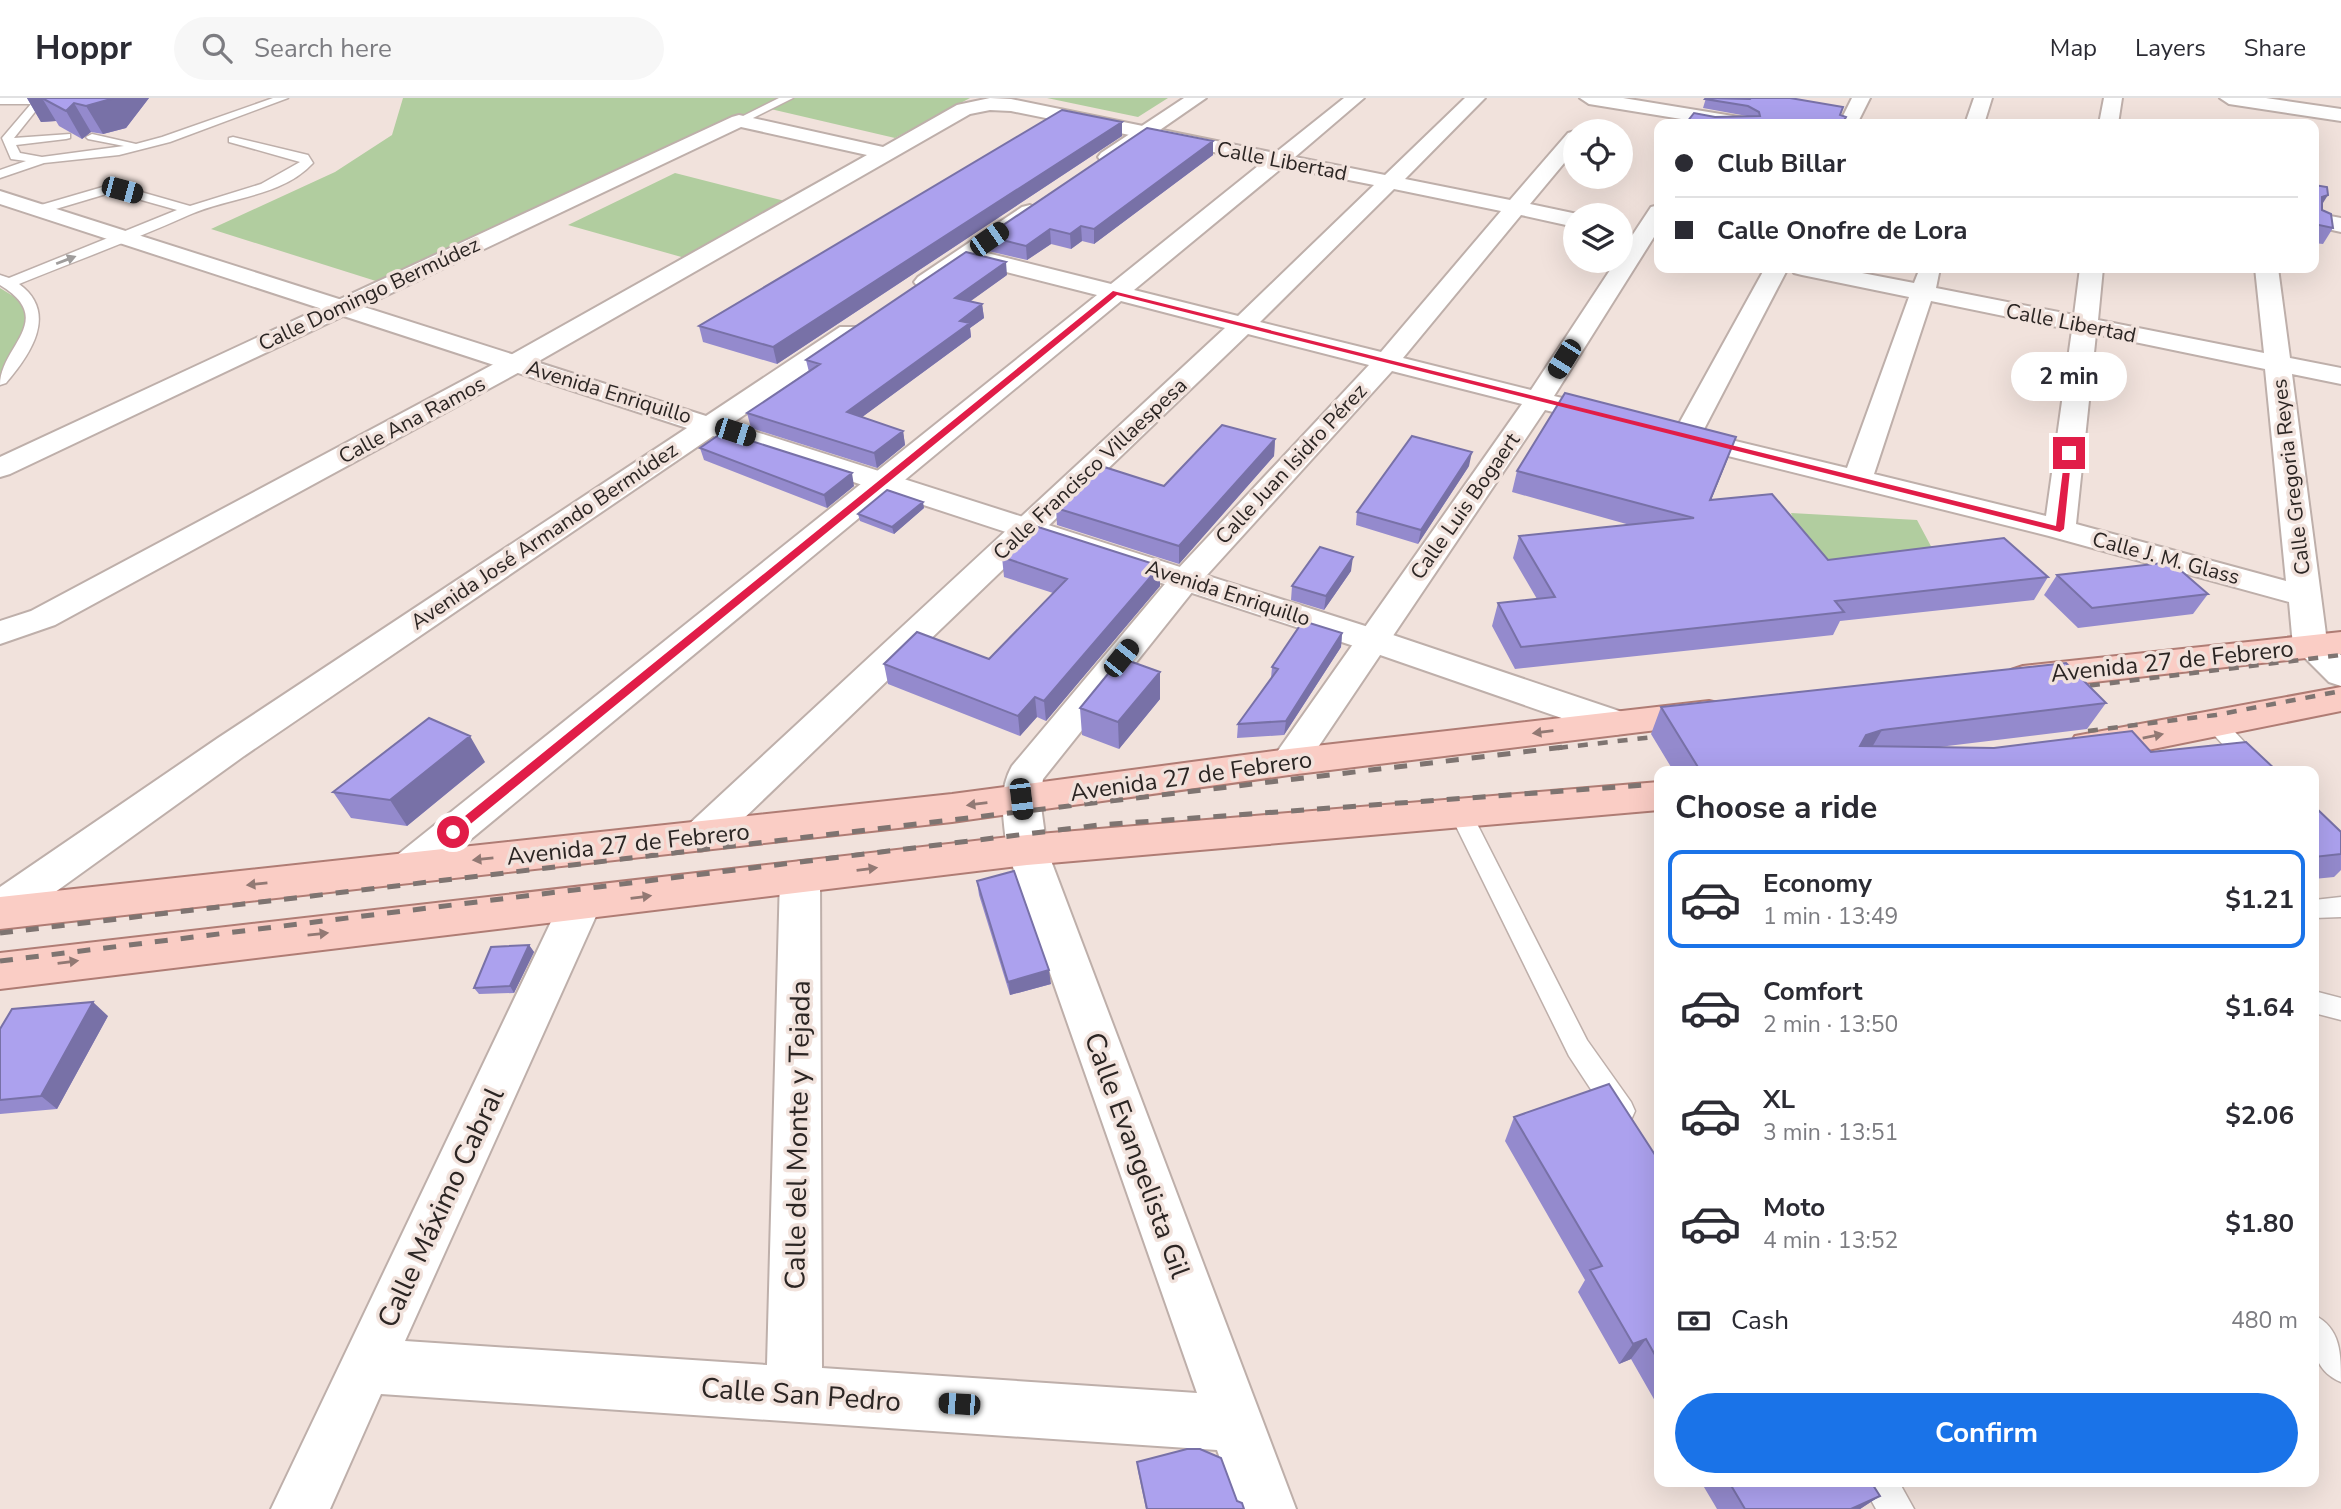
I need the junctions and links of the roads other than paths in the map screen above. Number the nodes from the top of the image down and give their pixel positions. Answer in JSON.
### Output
{"nodes":[{"id":1,"x":266,"y":98,"type":"edge"},
{"id":2,"x":283,"y":98,"type":"edge"},
{"id":3,"x":787,"y":98,"type":"edge"},
{"id":4,"x":1197,"y":98,"type":"edge"},
{"id":5,"x":1355,"y":98,"type":"edge"},
{"id":6,"x":1476,"y":98,"type":"edge"},
{"id":7,"x":1737,"y":98,"type":"edge"},
{"id":8,"x":1861,"y":98,"type":"edge"},
{"id":9,"x":1983,"y":98,"type":"edge"},
{"id":10,"x":2112,"y":98,"type":"edge"},
{"id":11,"x":41,"y":99,"type":"edge"},
{"id":12,"x":1600,"y":99,"type":"edge"},
{"id":13,"x":2241,"y":99,"type":"edge"},
{"id":14,"x":0,"y":101,"type":"edge"},
{"id":15,"x":990,"y":104,"type":"joint"},
{"id":16,"x":246,"y":113,"type":"junction"},
{"id":17,"x":2341,"y":115,"type":"edge"},
{"id":18,"x":1588,"y":119,"type":"edge"},
{"id":19,"x":1705,"y":119,"type":"edge"},
{"id":20,"x":1723,"y":119,"type":"edge"},
{"id":21,"x":1850,"y":119,"type":"edge"},
{"id":22,"x":1977,"y":119,"type":"edge"},
{"id":23,"x":2110,"y":119,"type":"edge"},
{"id":24,"x":2248,"y":119,"type":"edge"},
{"id":25,"x":739,"y":121,"type":"junction"},
{"id":26,"x":1144,"y":133,"type":"junction"},
{"id":27,"x":66,"y":136,"type":"edge"},
{"id":28,"x":92,"y":137,"type":"dead end"},
{"id":29,"x":5,"y":139,"type":"edge"},
{"id":30,"x":233,"y":140,"type":"dead end"},
{"id":31,"x":139,"y":146,"type":"junction"},
{"id":32,"x":1563,"y":152,"type":"edge"},
{"id":33,"x":883,"y":153,"type":"junction"},
{"id":34,"x":15,"y":156,"type":"junction"},
{"id":35,"x":0,"y":160,"type":"edge"},
{"id":36,"x":42,"y":160,"type":"junction"},
{"id":37,"x":1278,"y":161,"type":"junction"},
{"id":38,"x":1089,"y":171,"type":"edge"},
{"id":39,"x":0,"y":174,"type":"edge"},
{"id":40,"x":1388,"y":182,"type":"junction"},
{"id":41,"x":1056,"y":194,"type":"edge"},
{"id":42,"x":0,"y":197,"type":"edge"},
{"id":43,"x":1517,"y":209,"type":"junction"},
{"id":44,"x":39,"y":210,"type":"junction"},
{"id":45,"x":185,"y":212,"type":"junction"},
{"id":46,"x":1563,"y":218,"type":"edge"},
{"id":47,"x":2319,"y":221,"type":"edge"},
{"id":48,"x":2341,"y":225,"type":"edge"},
{"id":49,"x":1646,"y":228,"type":"edge"},
{"id":50,"x":115,"y":235,"type":"junction"},
{"id":51,"x":967,"y":254,"type":"junction"},
{"id":52,"x":1773,"y":273,"type":"edge"},
{"id":53,"x":1854,"y":273,"type":"edge"},
{"id":54,"x":2091,"y":273,"type":"edge"},
{"id":55,"x":2268,"y":273,"type":"edge"},
{"id":56,"x":3,"y":278,"type":"edge"},
{"id":57,"x":1927,"y":280,"type":"edge"},
{"id":58,"x":1116,"y":293,"type":"junction"},
{"id":59,"x":339,"y":307,"type":"junction"},
{"id":60,"x":1242,"y":326,"type":"junction"},
{"id":61,"x":2085,"y":326,"type":"junction"},
{"id":62,"x":1385,"y":362,"type":"junction"},
{"id":63,"x":516,"y":363,"type":"junction"},
{"id":64,"x":2278,"y":363,"type":"junction"},
{"id":65,"x":2341,"y":376,"type":"edge"},
{"id":66,"x":0,"y":380,"type":"edge"},
{"id":67,"x":1538,"y":400,"type":"junction"},
{"id":68,"x":710,"y":424,"type":"junction"},
{"id":69,"x":1632,"y":424,"type":"edge"},
{"id":70,"x":1659,"y":430,"type":"edge"},
{"id":71,"x":1686,"y":437,"type":"junction"},
{"id":72,"x":0,"y":468,"type":"edge"},
{"id":73,"x":1857,"y":480,"type":"junction"},
{"id":74,"x":884,"y":482,"type":"junction"},
{"id":75,"x":1028,"y":528,"type":"junction"},
{"id":76,"x":2060,"y":529,"type":"junction"},
{"id":77,"x":1186,"y":579,"type":"junction"},
{"id":78,"x":2305,"y":596,"type":"junction"},
{"id":79,"x":7,"y":631,"type":"edge"},
{"id":80,"x":1372,"y":640,"type":"junction"},
{"id":81,"x":2326,"y":645,"type":"edge"},
{"id":82,"x":2341,"y":674,"type":"edge"},
{"id":83,"x":1985,"y":682,"type":"edge"},
{"id":84,"x":2341,"y":699,"type":"edge"},
{"id":85,"x":1738,"y":709,"type":"edge"},
{"id":86,"x":1615,"y":723,"type":"junction"},
{"id":87,"x":2215,"y":724,"type":"junction"},
{"id":88,"x":2060,"y":748,"type":"edge"},
{"id":89,"x":1289,"y":762,"type":"junction"},
{"id":90,"x":2255,"y":766,"type":"edge"},
{"id":91,"x":1654,"y":796,"type":"edge"},
{"id":92,"x":1021,"y":799,"type":"junction"},
{"id":93,"x":1460,"y":812,"type":"junction"},
{"id":94,"x":701,"y":836,"type":"junction"},
{"id":95,"x":1027,"y":849,"type":"junction"},
{"id":96,"x":410,"y":867,"type":"junction"},
{"id":97,"x":800,"y":877,"type":"junction"},
{"id":98,"x":580,"y":905,"type":"junction"},
{"id":99,"x":2341,"y":908,"type":"edge"},
{"id":100,"x":2319,"y":909,"type":"edge"},
{"id":101,"x":0,"y":911,"type":"edge"},
{"id":102,"x":0,"y":971,"type":"edge"},
{"id":103,"x":2319,"y":1003,"type":"edge"},
{"id":104,"x":2341,"y":1009,"type":"edge"},
{"id":105,"x":1637,"y":1133,"type":"edge"},
{"id":106,"x":2319,"y":1338,"type":"edge"},
{"id":107,"x":366,"y":1366,"type":"junction"},
{"id":108,"x":2341,"y":1367,"type":"edge"},
{"id":109,"x":794,"y":1393,"type":"junction"},
{"id":110,"x":1234,"y":1423,"type":"junction"},
{"id":111,"x":1882,"y":1487,"type":"edge"},
{"id":112,"x":300,"y":1509,"type":"edge"},
{"id":113,"x":1266,"y":1509,"type":"edge"},
{"id":114,"x":1897,"y":1509,"type":"edge"}],
"edges":[{"from":1,"to":16,"type":"lane"},
{"from":2,"to":16,"type":"lane"},
{"from":3,"to":25,"type":"lane"},
{"from":4,"to":26,"type":"street"},
{"from":5,"to":37,"type":"street"},
{"from":6,"to":40,"type":"street","name":"Calle Francisco Villaespesa"},
{"from":7,"to":20,"type":"street"},
{"from":8,"to":21,"type":"street"},
{"from":9,"to":22,"type":"street"},
{"from":10,"to":23,"type":"street"},
{"from":11,"to":14,"type":"lane"},
{"from":11,"to":29,"type":"lane"},
{"from":12,"to":18,"type":"street"},
{"from":12,"to":19,"type":"street"},
{"from":13,"to":17,"type":"street"},
{"from":13,"to":24,"type":"street"},
{"from":15,"to":26,"type":"street","name":"Calle Libertad"},
{"from":15,"to":33,"type":"street","name":"Calle Ana Ramos"},
{"from":16,"to":31,"type":"lane"},
{"from":25,"to":33,"type":"street"},
{"from":25,"to":59,"type":"street","name":"Calle Domingo Bermúdez"},
{"from":26,"to":37,"type":"street","name":"Calle Libertad"},
{"from":26,"to":38,"type":"street"},
{"from":27,"to":29,"type":"lane"},
{"from":28,"to":31,"type":"lane"},
{"from":29,"to":34,"type":"lane"},
{"from":30,"to":45,"type":"lane"},
{"from":31,"to":36,"type":"lane"},
{"from":32,"to":43,"type":"street","name":"Calle Juan Isidro Pérez"},
{"from":33,"to":63,"type":"street","name":"Calle Ana Ramos"},
{"from":34,"to":35,"type":"lane"},
{"from":34,"to":36,"type":"lane"},
{"from":36,"to":39,"type":"lane"},
{"from":37,"to":40,"type":"street","name":"Calle Libertad"},
{"from":37,"to":58,"type":"street"},
{"from":40,"to":43,"type":"street","name":"Calle Libertad"},
{"from":40,"to":60,"type":"street","name":"Calle Francisco Villaespesa"},
{"from":41,"to":51,"type":"street","name":"Avenida José Armando Bermúdez"},
{"from":42,"to":44,"type":"street","name":"Avenida Enriquillo"},
{"from":43,"to":46,"type":"street","name":"Calle Libertad"},
{"from":43,"to":62,"type":"street","name":"Calle Juan Isidro Pérez"},
{"from":44,"to":45,"type":"lane"},
{"from":44,"to":50,"type":"street","name":"Avenida Enriquillo"},
{"from":45,"to":50,"type":"lane"},
{"from":47,"to":48,"type":"street"},
{"from":49,"to":67,"type":"street","name":"Calle Luis Bogaert"},
{"from":50,"to":56,"type":"lane"},
{"from":50,"to":59,"type":"street","name":"Avenida Enriquillo"},
{"from":51,"to":58,"type":"street"},
{"from":51,"to":68,"type":"street","name":"Avenida José Armando Bermúdez"},
{"from":52,"to":71,"type":"street"},
{"from":53,"to":57,"type":"street","name":"Calle Libertad"},
{"from":54,"to":61,"type":"street"},
{"from":55,"to":64,"type":"street","name":"Calle Gregoria Reyes"},
{"from":56,"to":66,"type":"lane"},
{"from":57,"to":61,"type":"street","name":"Calle Libertad"},
{"from":57,"to":73,"type":"street"},
{"from":58,"to":60,"type":"street"},
{"from":58,"to":74,"type":"street"},
{"from":59,"to":63,"type":"street","name":"Avenida Enriquillo"},
{"from":59,"to":72,"type":"street","name":"Calle Domingo Bermúdez"},
{"from":60,"to":62,"type":"street"},
{"from":60,"to":75,"type":"street","name":"Calle Francisco Villaespesa"},
{"from":61,"to":64,"type":"street","name":"Calle Libertad"},
{"from":61,"to":76,"type":"street"},
{"from":62,"to":67,"type":"street"},
{"from":62,"to":77,"type":"street","name":"Calle Juan Isidro Pérez"},
{"from":63,"to":68,"type":"street","name":"Avenida Enriquillo"},
{"from":63,"to":79,"type":"street","name":"Calle Ana Ramos"},
{"from":64,"to":65,"type":"street","name":"Calle Libertad"},
{"from":64,"to":78,"type":"street","name":"Calle Gregoria Reyes"},
{"from":67,"to":69,"type":"street"},
{"from":67,"to":80,"type":"street","name":"Calle Luis Bogaert"},
{"from":68,"to":74,"type":"street","name":"Avenida Enriquillo"},
{"from":68,"to":101,"type":"street","name":"Avenida José Armando Bermúdez"},
{"from":70,"to":71,"type":"street","name":"Calle J. M. Glass"},
{"from":71,"to":73,"type":"street","name":"Calle J. M. Glass"},
{"from":73,"to":76,"type":"street","name":"Calle J. M. Glass"},
{"from":74,"to":75,"type":"street","name":"Avenida Enriquillo"},
{"from":74,"to":96,"type":"street"},
{"from":75,"to":77,"type":"street","name":"Avenida Enriquillo"},
{"from":75,"to":94,"type":"street","name":"Calle Francisco Villaespesa"},
{"from":76,"to":78,"type":"street","name":"Calle J. M. Glass"},
{"from":77,"to":80,"type":"street","name":"Avenida Enriquillo"},
{"from":77,"to":92,"type":"street","name":"Calle Juan Isidro Pérez"},
{"from":78,"to":81,"type":"street","name":"Calle Gregoria Reyes"},
{"from":80,"to":86,"type":"street","name":"Avenida Enriquillo"},
{"from":80,"to":89,"type":"street","name":"Calle Luis Bogaert"},
{"from":81,"to":82,"type":"street"},
{"from":81,"to":83,"type":"main road","name":"Avenida 27 de Febrero"},
{"from":84,"to":87,"type":"main road"},
{"from":85,"to":86,"type":"main road","name":"Avenida 27 de Febrero"},
{"from":86,"to":89,"type":"main road","name":"Avenida 27 de Febrero","one_way":true},
{"from":88,"to":87,"type":"main road","one_way":true},
{"from":87,"to":90,"type":"lane"},
{"from":89,"to":92,"type":"main road","name":"Avenida 27 de Febrero"},
{"from":91,"to":93,"type":"main road"},
{"from":92,"to":94,"type":"main road","name":"Avenida 27 de Febrero","one_way":true},
{"from":92,"to":95,"type":"street","name":"Calle Evangelista Gil"},
{"from":93,"to":95,"type":"main road"},
{"from":93,"to":105,"type":"lane"},
{"from":94,"to":96,"type":"main road","name":"Avenida 27 de Febrero","one_way":true},
{"from":97,"to":95,"type":"main road","one_way":true},
{"from":95,"to":110,"type":"street","name":"Calle Evangelista Gil"},
{"from":96,"to":101,"type":"main road","name":"Avenida 27 de Febrero","one_way":true},
{"from":98,"to":97,"type":"main road","one_way":true},
{"from":97,"to":109,"type":"street","name":"Calle del Monte y Tejada"},
{"from":102,"to":98,"type":"main road","one_way":true},
{"from":98,"to":107,"type":"street","name":"Calle Máximo Cabral"},
{"from":99,"to":100,"type":"lane"},
{"from":103,"to":104,"type":"lane"},
{"from":106,"to":108,"type":"lane"},
{"from":107,"to":109,"type":"street","name":"Calle San Pedro"},
{"from":107,"to":112,"type":"street","name":"Calle Máximo Cabral"},
{"from":109,"to":110,"type":"street","name":"Calle San Pedro"},
{"from":110,"to":113,"type":"street","name":"Calle Evangelista Gil"},
{"from":111,"to":114,"type":"lane"}]}
